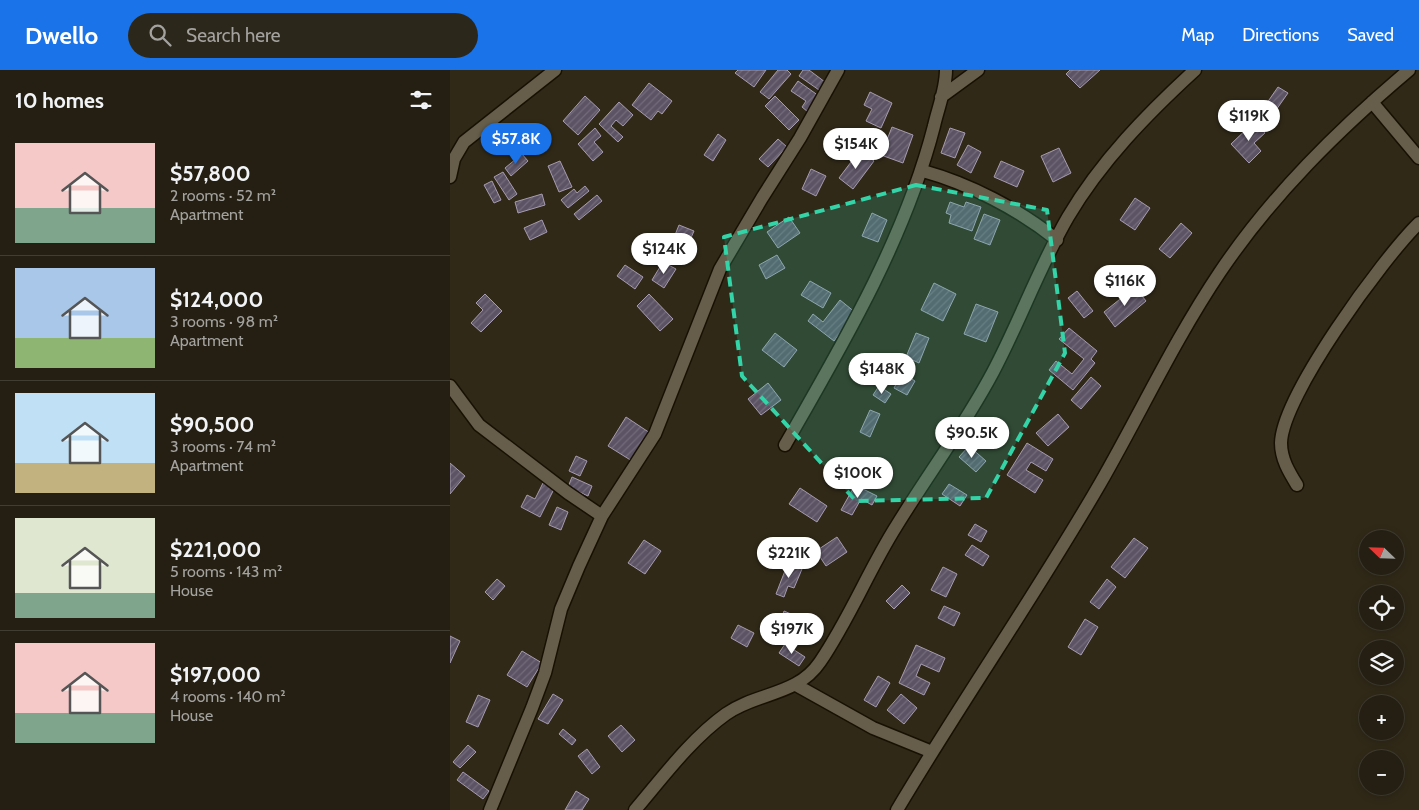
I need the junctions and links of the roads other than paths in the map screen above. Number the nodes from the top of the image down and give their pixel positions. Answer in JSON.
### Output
{"nodes":[{"id":1,"x":555,"y":70,"type":"edge"},
{"id":2,"x":838,"y":70,"type":"edge"},
{"id":3,"x":946,"y":70,"type":"edge"},
{"id":4,"x":978,"y":70,"type":"edge"},
{"id":5,"x":1195,"y":70,"type":"edge"},
{"id":6,"x":1408,"y":70,"type":"edge"},
{"id":7,"x":941,"y":98,"type":"junction"},
{"id":8,"x":1372,"y":102,"type":"junction"},
{"id":9,"x":1419,"y":158,"type":"edge"},
{"id":10,"x":923,"y":171,"type":"junction"},
{"id":11,"x":450,"y":177,"type":"edge"},
{"id":12,"x":1419,"y":223,"type":"edge"},
{"id":13,"x":1057,"y":240,"type":"junction"},
{"id":14,"x":450,"y":386,"type":"edge"},
{"id":15,"x":785,"y":445,"type":"dead end"},
{"id":16,"x":1297,"y":485,"type":"dead end"},
{"id":17,"x":602,"y":516,"type":"junction"},
{"id":18,"x":796,"y":686,"type":"junction"},
{"id":19,"x":932,"y":752,"type":"junction"},
{"id":20,"x":490,"y":810,"type":"edge"},
{"id":21,"x":635,"y":810,"type":"edge"},
{"id":22,"x":897,"y":810,"type":"edge"}],
"edges":[{"from":1,"to":11,"type":"street"},
{"from":2,"to":17,"type":"street"},
{"from":3,"to":7,"type":"street"},
{"from":4,"to":7,"type":"street"},
{"from":5,"to":13,"type":"street"},
{"from":6,"to":8,"type":"street"},
{"from":7,"to":10,"type":"street"},
{"from":8,"to":9,"type":"street"},
{"from":8,"to":19,"type":"street"},
{"from":10,"to":13,"type":"street"},
{"from":10,"to":15,"type":"street"},
{"from":12,"to":16,"type":"street"},
{"from":13,"to":18,"type":"street"},
{"from":14,"to":17,"type":"street"},
{"from":17,"to":20,"type":"street"},
{"from":18,"to":19,"type":"street"},
{"from":18,"to":21,"type":"street"},
{"from":19,"to":22,"type":"street"}]}
